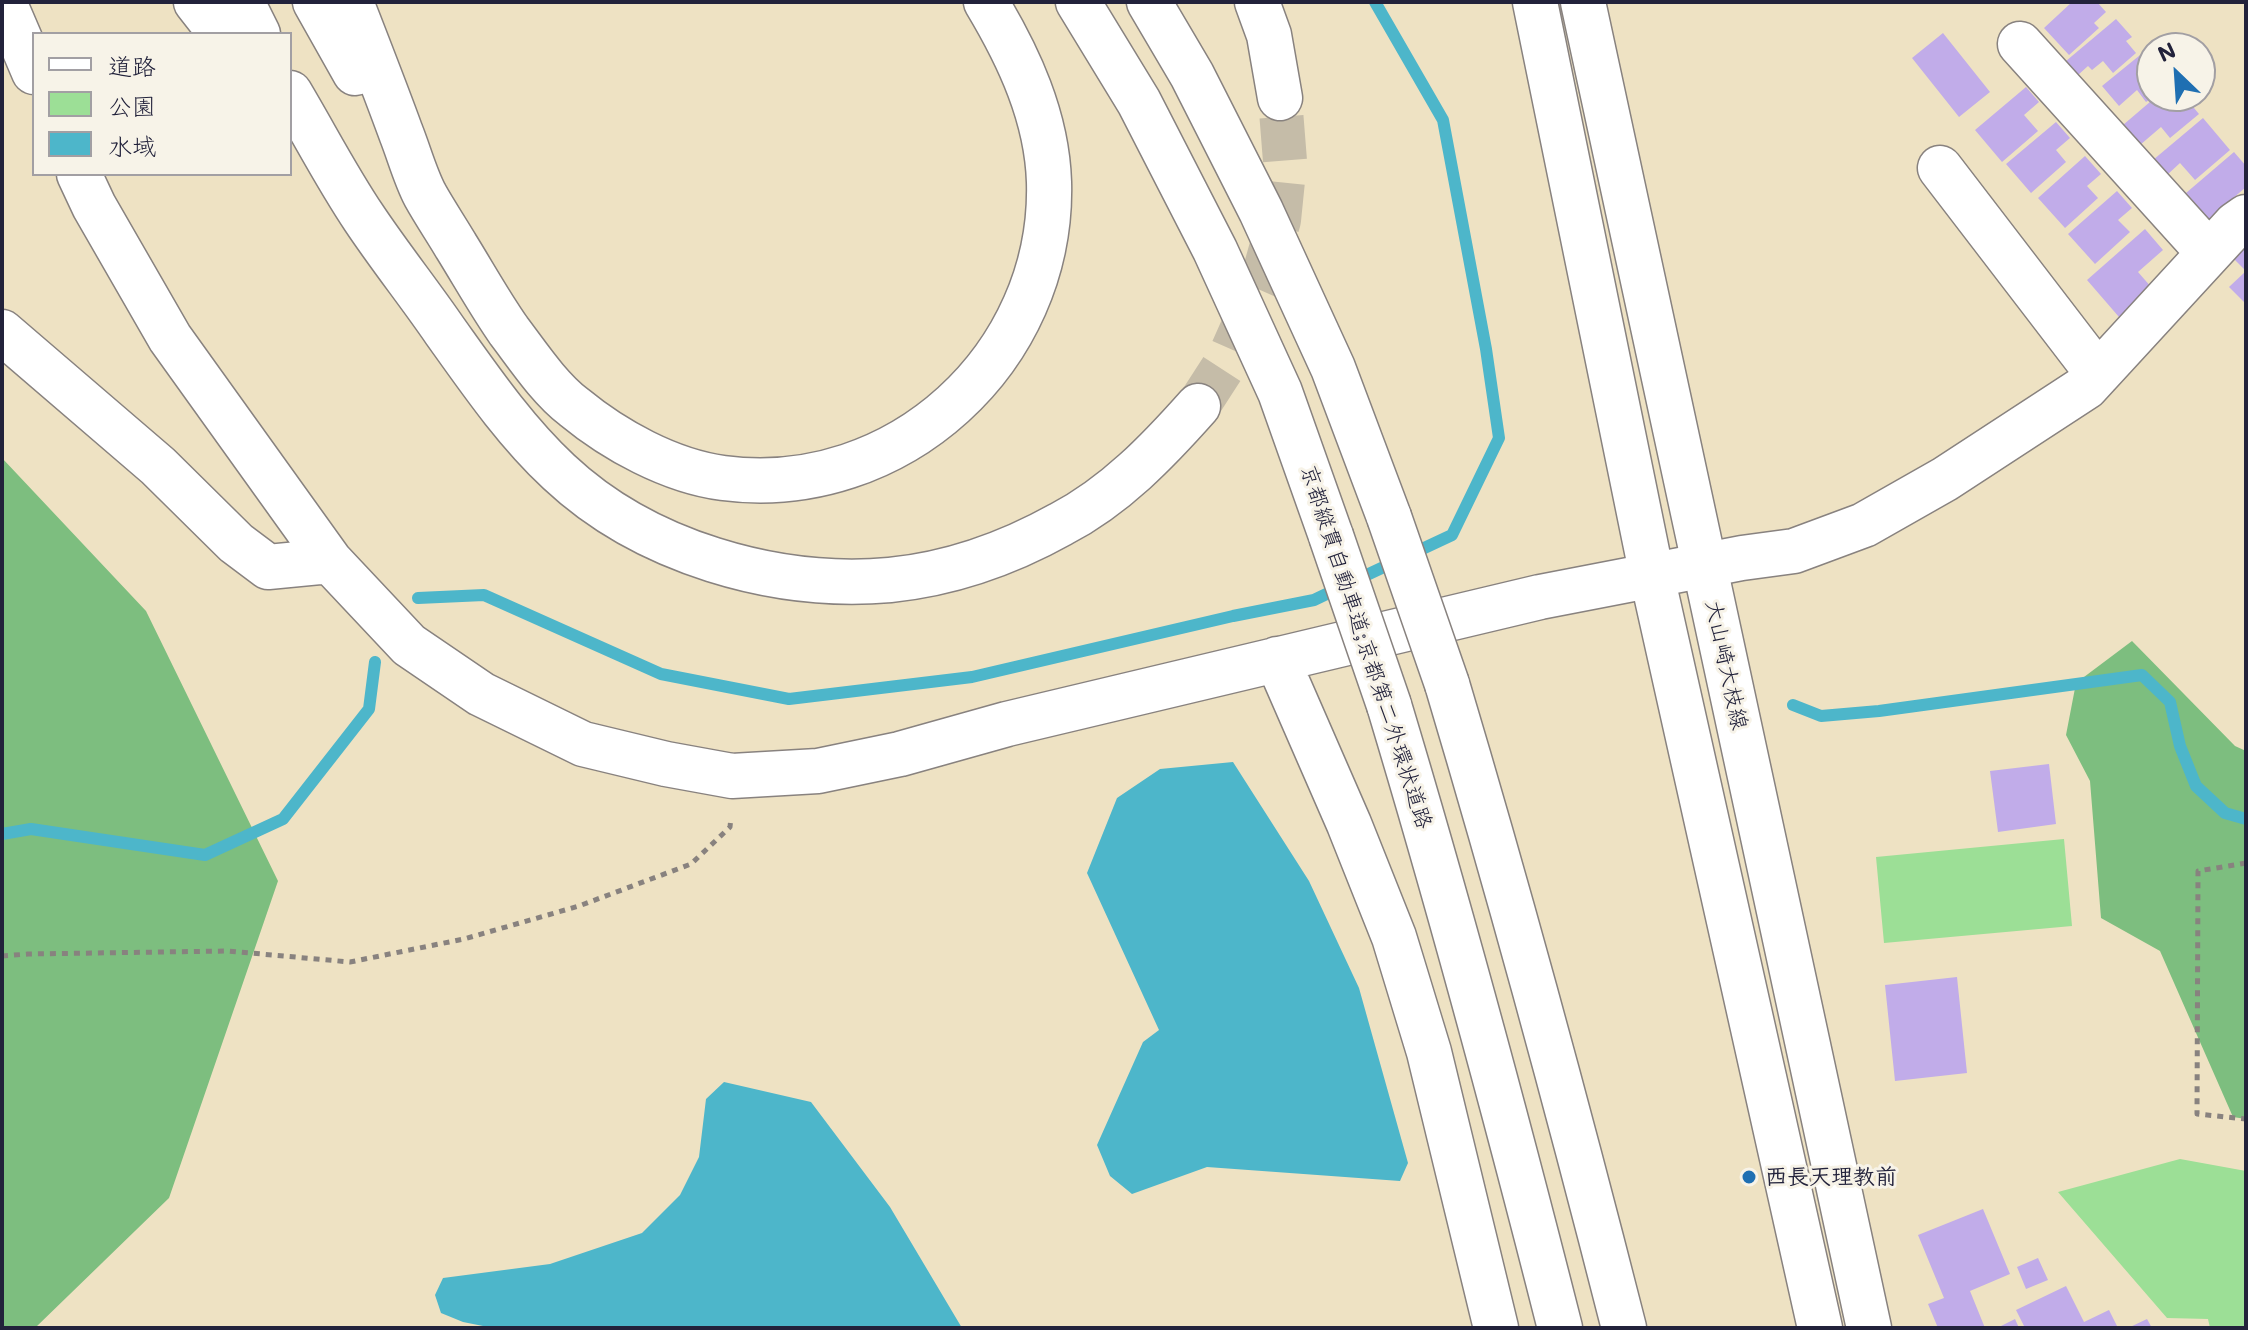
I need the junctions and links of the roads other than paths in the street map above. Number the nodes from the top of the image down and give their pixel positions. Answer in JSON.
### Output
{"nodes":[{"id":1,"x":4,"y":2,"type":"edge"},
{"id":2,"x":196,"y":2,"type":"edge"},
{"id":3,"x":242,"y":2,"type":"edge"},
{"id":4,"x":315,"y":2,"type":"edge"},
{"id":5,"x":351,"y":2,"type":"edge"},
{"id":6,"x":986,"y":2,"type":"edge"},
{"id":7,"x":1078,"y":2,"type":"edge"},
{"id":8,"x":1149,"y":2,"type":"edge"},
{"id":9,"x":1257,"y":2,"type":"edge"},
{"id":10,"x":1535,"y":2,"type":"edge"},
{"id":11,"x":1583,"y":2,"type":"edge"},
{"id":12,"x":219,"y":32,"type":"edge"},
{"id":13,"x":257,"y":32,"type":"edge"},
{"id":14,"x":2020,"y":44,"type":"dead end"},
{"id":15,"x":32,"y":67,"type":"edge"},
{"id":16,"x":292,"y":96,"type":"edge"},
{"id":17,"x":1280,"y":98,"type":"tunnel mouth"},
{"id":18,"x":292,"y":126,"type":"edge"},
{"id":19,"x":1940,"y":168,"type":"dead end"},
{"id":20,"x":80,"y":176,"type":"edge"},
{"id":21,"x":424,"y":193,"type":"junction"},
{"id":22,"x":363,"y":217,"type":"junction"},
{"id":23,"x":2246,"y":217,"type":"edge"},
{"id":24,"x":2209,"y":253,"type":"junction"},
{"id":25,"x":2,"y":332,"type":"edge"},
{"id":26,"x":2098,"y":374,"type":"junction"},
{"id":27,"x":1198,"y":406,"type":"tunnel mouth"},
{"id":28,"x":330,"y":561,"type":"junction"},
{"id":29,"x":1705,"y":565,"type":"junction"},
{"id":30,"x":1652,"y":576,"type":"junction"},
{"id":31,"x":1277,"y":659,"type":"junction"},
{"id":32,"x":1496,"y":1328,"type":"edge"},
{"id":33,"x":1560,"y":1328,"type":"edge"},
{"id":34,"x":1624,"y":1328,"type":"edge"},
{"id":35,"x":1820,"y":1328,"type":"edge"},
{"id":36,"x":1869,"y":1328,"type":"edge"}],
"edges":[{"from":1,"to":15,"type":"main road"},
{"from":2,"to":12,"type":"main road"},
{"from":3,"to":13,"type":"main road"},
{"from":4,"to":21,"type":"main road"},
{"from":5,"to":21,"type":"main road"},
{"from":6,"to":21,"type":"main road"},
{"from":7,"to":33,"type":"main road","name":"京都縦貫自動車道;京都第二外環状道路","bridge":true},
{"from":8,"to":34,"type":"main road","bridge":true},
{"from":9,"to":17,"type":"main road"},
{"from":10,"to":30,"type":"main road"},
{"from":11,"to":29,"type":"main road","name":"大山崎大枝線"},
{"from":14,"to":24,"type":"main road"},
{"from":16,"to":22,"type":"main road"},
{"from":18,"to":22,"type":"main road"},
{"from":19,"to":26,"type":"main road"},
{"from":20,"to":28,"type":"main road"},
{"from":22,"to":27,"type":"main road"},
{"from":23,"to":24,"type":"main road"},
{"from":24,"to":26,"type":"main road"},
{"from":25,"to":28,"type":"main road"},
{"from":26,"to":29,"type":"main road"},
{"from":28,"to":31,"type":"main road"},
{"from":29,"to":30,"type":"main road"},
{"from":29,"to":36,"type":"main road","name":"大山崎大枝線"},
{"from":30,"to":31,"type":"main road"},
{"from":30,"to":35,"type":"main road"},
{"from":31,"to":32,"type":"main road"}]}
